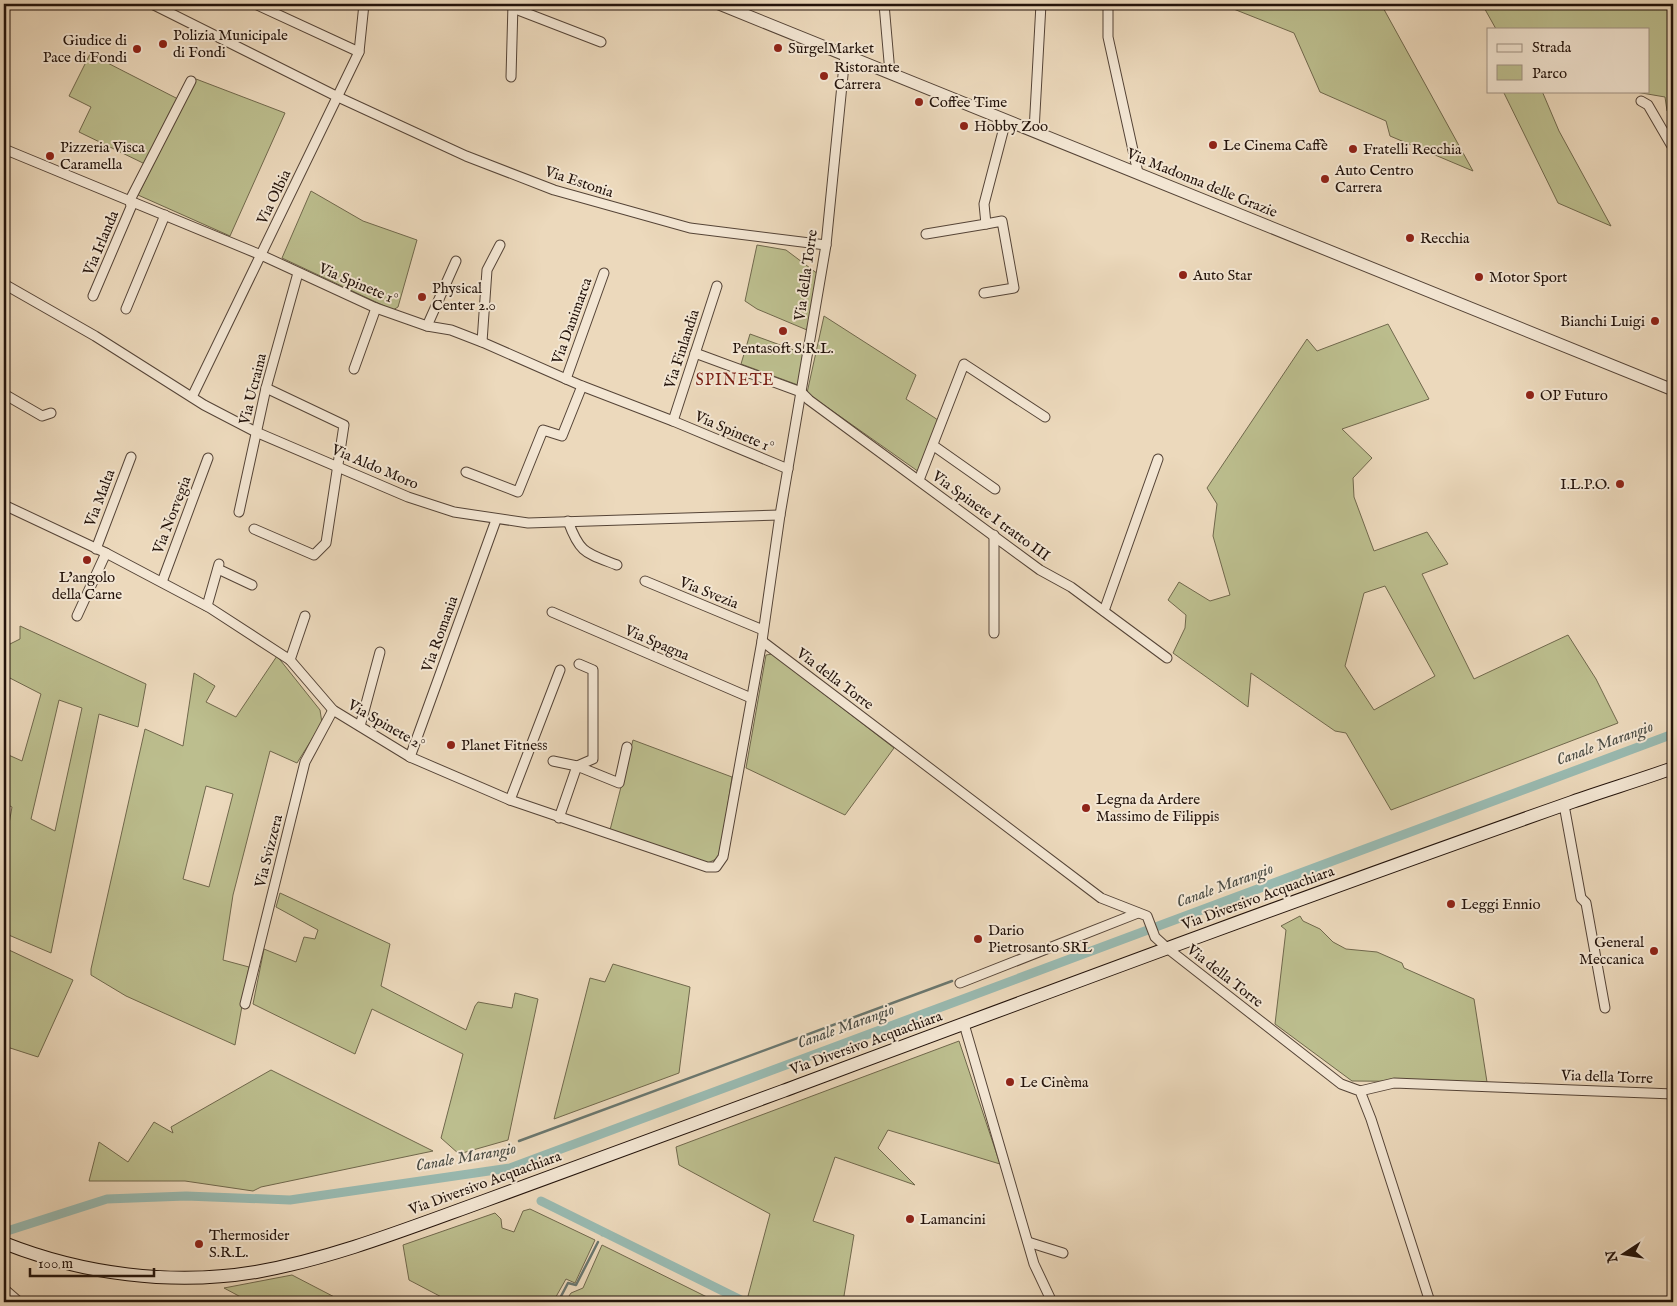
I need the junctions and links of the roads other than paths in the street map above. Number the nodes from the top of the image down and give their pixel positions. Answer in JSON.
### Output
{"nodes":[{"id":1,"x":152,"y":4,"type":"edge"},
{"id":2,"x":255,"y":4,"type":"edge"},
{"id":3,"x":364,"y":4,"type":"edge"},
{"id":4,"x":719,"y":4,"type":"edge"},
{"id":5,"x":884,"y":4,"type":"edge"},
{"id":6,"x":1041,"y":4,"type":"edge"},
{"id":7,"x":1108,"y":4,"type":"edge"},
{"id":8,"x":513,"y":6,"type":"edge"},
{"id":9,"x":601,"y":42,"type":"dead end"},
{"id":10,"x":358,"y":52,"type":"junction"},
{"id":11,"x":845,"y":55,"type":"junction"},
{"id":12,"x":890,"y":73,"type":"junction"},
{"id":13,"x":511,"y":77,"type":"dead end"},
{"id":14,"x":191,"y":80,"type":"dead end"},
{"id":15,"x":338,"y":97,"type":"junction"},
{"id":16,"x":1641,"y":101,"type":"dead end"},
{"id":17,"x":1006,"y":120,"type":"junction"},
{"id":18,"x":1034,"y":131,"type":"junction"},
{"id":19,"x":1673,"y":148,"type":"edge"},
{"id":20,"x":4,"y":150,"type":"edge"},
{"id":21,"x":1138,"y":173,"type":"junction"},
{"id":22,"x":130,"y":200,"type":"junction"},
{"id":23,"x":165,"y":215,"type":"junction"},
{"id":24,"x":986,"y":224,"type":"junction"},
{"id":25,"x":926,"y":234,"type":"dead end"},
{"id":26,"x":500,"y":245,"type":"dead end"},
{"id":27,"x":826,"y":245,"type":"junction"},
{"id":28,"x":261,"y":255,"type":"junction"},
{"id":29,"x":456,"y":261,"type":"dead end"},
{"id":30,"x":298,"y":273,"type":"junction"},
{"id":31,"x":604,"y":274,"type":"dead end"},
{"id":32,"x":4,"y":284,"type":"edge"},
{"id":33,"x":717,"y":286,"type":"dead end"},
{"id":34,"x":984,"y":293,"type":"dead end"},
{"id":35,"x":93,"y":296,"type":"dead end"},
{"id":36,"x":376,"y":308,"type":"junction"},
{"id":37,"x":126,"y":309,"type":"dead end"},
{"id":38,"x":427,"y":326,"type":"junction"},
{"id":39,"x":482,"y":342,"type":"junction"},
{"id":40,"x":696,"y":352,"type":"junction"},
{"id":41,"x":354,"y":369,"type":"dead end"},
{"id":42,"x":566,"y":379,"type":"junction"},
{"id":43,"x":582,"y":386,"type":"junction"},
{"id":44,"x":266,"y":388,"type":"junction"},
{"id":45,"x":1673,"y":390,"type":"edge"},
{"id":46,"x":801,"y":392,"type":"junction"},
{"id":47,"x":4,"y":394,"type":"edge"},
{"id":48,"x":192,"y":397,"type":"junction"},
{"id":49,"x":51,"y":413,"type":"dead end"},
{"id":50,"x":1045,"y":417,"type":"dead end"},
{"id":51,"x":672,"y":421,"type":"junction"},
{"id":52,"x":256,"y":432,"type":"junction"},
{"id":53,"x":934,"y":446,"type":"junction"},
{"id":54,"x":131,"y":457,"type":"dead end"},
{"id":55,"x":208,"y":458,"type":"dead end"},
{"id":56,"x":1158,"y":459,"type":"dead end"},
{"id":57,"x":336,"y":465,"type":"junction"},
{"id":58,"x":788,"y":469,"type":"junction"},
{"id":59,"x":466,"y":472,"type":"dead end"},
{"id":60,"x":919,"y":480,"type":"junction"},
{"id":61,"x":995,"y":489,"type":"dead end"},
{"id":62,"x":4,"y":505,"type":"edge"},
{"id":63,"x":239,"y":512,"type":"dead end"},
{"id":64,"x":780,"y":515,"type":"junction"},
{"id":65,"x":496,"y":520,"type":"junction"},
{"id":66,"x":568,"y":521,"type":"junction"},
{"id":67,"x":254,"y":529,"type":"dead end"},
{"id":68,"x":994,"y":535,"type":"junction"},
{"id":69,"x":96,"y":548,"type":"junction"},
{"id":70,"x":106,"y":553,"type":"junction"},
{"id":71,"x":617,"y":564,"type":"dead end"},
{"id":72,"x":645,"y":581,"type":"dead end"},
{"id":73,"x":162,"y":582,"type":"junction"},
{"id":74,"x":252,"y":585,"type":"dead end"},
{"id":75,"x":206,"y":606,"type":"junction"},
{"id":76,"x":1104,"y":611,"type":"junction"},
{"id":77,"x":552,"y":612,"type":"dead end"},
{"id":78,"x":77,"y":616,"type":"dead end"},
{"id":79,"x":305,"y":616,"type":"dead end"},
{"id":80,"x":763,"y":630,"type":"junction"},
{"id":81,"x":994,"y":633,"type":"dead end"},
{"id":82,"x":762,"y":640,"type":"junction"},
{"id":83,"x":380,"y":652,"type":"dead end"},
{"id":84,"x":1167,"y":658,"type":"dead end"},
{"id":85,"x":290,"y":660,"type":"junction"},
{"id":86,"x":579,"y":664,"type":"dead end"},
{"id":87,"x":560,"y":670,"type":"dead end"},
{"id":88,"x":751,"y":698,"type":"junction"},
{"id":89,"x":334,"y":710,"type":"junction"},
{"id":90,"x":360,"y":726,"type":"junction"},
{"id":91,"x":627,"y":747,"type":"dead end"},
{"id":92,"x":410,"y":757,"type":"junction"},
{"id":93,"x":553,"y":761,"type":"dead end"},
{"id":94,"x":577,"y":766,"type":"junction"},
{"id":95,"x":1673,"y":768,"type":"edge"},
{"id":96,"x":510,"y":800,"type":"junction"},
{"id":97,"x":1564,"y":805,"type":"junction"},
{"id":98,"x":559,"y":818,"type":"junction"},
{"id":99,"x":1138,"y":913,"type":"junction"},
{"id":100,"x":1167,"y":948,"type":"junction"},
{"id":101,"x":960,"y":983,"type":"dead end"},
{"id":102,"x":245,"y":1004,"type":"dead end"},
{"id":103,"x":1605,"y":1008,"type":"dead end"},
{"id":104,"x":964,"y":1024,"type":"junction"},
{"id":105,"x":1360,"y":1091,"type":"junction"},
{"id":106,"x":1673,"y":1094,"type":"edge"},
{"id":107,"x":1028,"y":1242,"type":"junction"},
{"id":108,"x":6,"y":1245,"type":"edge"},
{"id":109,"x":1062,"y":1253,"type":"dead end"},
{"id":110,"x":4,"y":1289,"type":"edge"},
{"id":111,"x":19,"y":1302,"type":"edge"},
{"id":112,"x":1052,"y":1302,"type":"edge"},
{"id":113,"x":1430,"y":1302,"type":"edge"}],
"edges":[{"from":1,"to":15,"type":"street","name":"Via Estonia"},
{"from":2,"to":10,"type":"street"},
{"from":3,"to":10,"type":"street","name":"Via Olbia"},
{"from":4,"to":11,"type":"street","name":"Via Madonna delle Grazie"},
{"from":5,"to":12,"type":"street"},
{"from":6,"to":18,"type":"street"},
{"from":7,"to":21,"type":"street"},
{"from":8,"to":9,"type":"street"},
{"from":8,"to":13,"type":"street"},
{"from":10,"to":15,"type":"street","name":"Via Olbia"},
{"from":11,"to":12,"type":"street","name":"Via Madonna delle Grazie"},
{"from":11,"to":27,"type":"street","name":"Via della Torre"},
{"from":12,"to":17,"type":"street","name":"Via Madonna delle Grazie"},
{"from":14,"to":22,"type":"street","name":"Via Irlanda"},
{"from":15,"to":27,"type":"street","name":"Via Estonia"},
{"from":15,"to":28,"type":"street","name":"Via Olbia"},
{"from":16,"to":19,"type":"street"},
{"from":17,"to":18,"type":"street","name":"Via Madonna delle Grazie"},
{"from":17,"to":24,"type":"street"},
{"from":18,"to":21,"type":"street","name":"Via Madonna delle Grazie"},
{"from":20,"to":22,"type":"street","name":"Via Spinete 1°"},
{"from":21,"to":45,"type":"street","name":"Via Madonna delle Grazie"},
{"from":22,"to":23,"type":"street","name":"Via Spinete 1°"},
{"from":22,"to":35,"type":"street","name":"Via Irlanda"},
{"from":23,"to":28,"type":"street","name":"Via Spinete 1°"},
{"from":23,"to":37,"type":"street"},
{"from":24,"to":25,"type":"street"},
{"from":24,"to":34,"type":"street"},
{"from":26,"to":39,"type":"street"},
{"from":27,"to":46,"type":"street","name":"Via della Torre"},
{"from":28,"to":30,"type":"street","name":"Via Spinete 1°"},
{"from":28,"to":48,"type":"street","name":"Via Olbia"},
{"from":29,"to":38,"type":"street"},
{"from":30,"to":36,"type":"street","name":"Via Spinete 1°"},
{"from":30,"to":44,"type":"street","name":"Via Ucraina"},
{"from":31,"to":42,"type":"street","name":"Via Danimarca"},
{"from":32,"to":48,"type":"street","name":"Via Aldo Moro"},
{"from":33,"to":40,"type":"street","name":"Via Finlandia"},
{"from":36,"to":38,"type":"street","name":"Via Spinete 1°"},
{"from":36,"to":41,"type":"street"},
{"from":38,"to":39,"type":"street","name":"Via Spinete 1°"},
{"from":39,"to":42,"type":"street","name":"Via Spinete 1°"},
{"from":40,"to":46,"type":"street","name":"Via Spinete I tratto III"},
{"from":40,"to":51,"type":"street","name":"Via Finlandia"},
{"from":42,"to":43,"type":"street","name":"Via Spinete 1°"},
{"from":43,"to":51,"type":"street","name":"Via Spinete 1°"},
{"from":43,"to":59,"type":"street"},
{"from":44,"to":52,"type":"street","name":"Via Ucraina"},
{"from":44,"to":57,"type":"street"},
{"from":46,"to":58,"type":"street","name":"Via della Torre"},
{"from":46,"to":60,"type":"street","name":"Via Spinete I tratto III"},
{"from":47,"to":49,"type":"street"},
{"from":48,"to":52,"type":"street","name":"Via Aldo Moro"},
{"from":50,"to":53,"type":"street"},
{"from":51,"to":58,"type":"street","name":"Via Spinete 1°"},
{"from":52,"to":57,"type":"street","name":"Via Aldo Moro"},
{"from":52,"to":63,"type":"street","name":"Via Ucraina"},
{"from":53,"to":60,"type":"street"},
{"from":53,"to":61,"type":"street"},
{"from":54,"to":69,"type":"street","name":"Via Malta"},
{"from":55,"to":73,"type":"street","name":"Via Norvegia"},
{"from":56,"to":76,"type":"street"},
{"from":57,"to":65,"type":"street","name":"Via Aldo Moro"},
{"from":57,"to":67,"type":"street"},
{"from":58,"to":64,"type":"street","name":"Via della Torre"},
{"from":60,"to":68,"type":"street","name":"Via Spinete I tratto III"},
{"from":62,"to":69,"type":"street","name":"Via Spinete 2°"},
{"from":64,"to":66,"type":"street","name":"Via Aldo Moro"},
{"from":64,"to":80,"type":"street","name":"Via della Torre"},
{"from":65,"to":66,"type":"street","name":"Via Aldo Moro"},
{"from":65,"to":92,"type":"street","name":"Via Romania"},
{"from":66,"to":71,"type":"street"},
{"from":68,"to":76,"type":"street","name":"Via Spinete I tratto III"},
{"from":68,"to":81,"type":"street"},
{"from":69,"to":70,"type":"street","name":"Via Spinete 2°"},
{"from":70,"to":73,"type":"street","name":"Via Spinete 2°"},
{"from":70,"to":78,"type":"street"},
{"from":72,"to":80,"type":"street","name":"Via Svezia"},
{"from":73,"to":75,"type":"street","name":"Via Spinete 2°"},
{"from":74,"to":75,"type":"street"},
{"from":75,"to":85,"type":"street","name":"Via Spinete 2°"},
{"from":76,"to":84,"type":"street","name":"Via Spinete I tratto III"},
{"from":77,"to":88,"type":"street","name":"Via Spagna"},
{"from":79,"to":85,"type":"street"},
{"from":80,"to":82,"type":"street","name":"Via della Torre"},
{"from":82,"to":88,"type":"street","name":"Via Spinete 2°"},
{"from":82,"to":99,"type":"street","name":"Via della Torre"},
{"from":83,"to":90,"type":"street"},
{"from":85,"to":89,"type":"street","name":"Via Spinete 2°"},
{"from":86,"to":94,"type":"street"},
{"from":87,"to":96,"type":"street"},
{"from":88,"to":98,"type":"street","name":"Via Spinete 2°"},
{"from":89,"to":90,"type":"street","name":"Via Spinete 2°"},
{"from":89,"to":102,"type":"street","name":"Via Svizzera"},
{"from":90,"to":92,"type":"street","name":"Via Spinete 2°"},
{"from":91,"to":94,"type":"street"},
{"from":92,"to":96,"type":"street","name":"Via Spinete 2°"},
{"from":93,"to":94,"type":"street"},
{"from":94,"to":98,"type":"street"},
{"from":95,"to":97,"type":"main road","name":"Via Diversivo Acquachiara"},
{"from":96,"to":98,"type":"street","name":"Via Spinete 2°"},
{"from":97,"to":100,"type":"main road","name":"Via Diversivo Acquachiara"},
{"from":97,"to":103,"type":"street"},
{"from":99,"to":100,"type":"street","name":"Via della Torre"},
{"from":99,"to":101,"type":"street"},
{"from":100,"to":104,"type":"main road","name":"Via Diversivo Acquachiara"},
{"from":100,"to":105,"type":"street","name":"Via della Torre"},
{"from":104,"to":107,"type":"street","name":"Via Diversivo Acquachiara"},
{"from":104,"to":108,"type":"main road","name":"Via Diversivo Acquachiara"},
{"from":105,"to":106,"type":"street","name":"Via della Torre"},
{"from":105,"to":113,"type":"street"},
{"from":107,"to":109,"type":"street"},
{"from":107,"to":112,"type":"street","name":"Via Diversivo Acquachiara"},
{"from":110,"to":111,"type":"street"}]}
